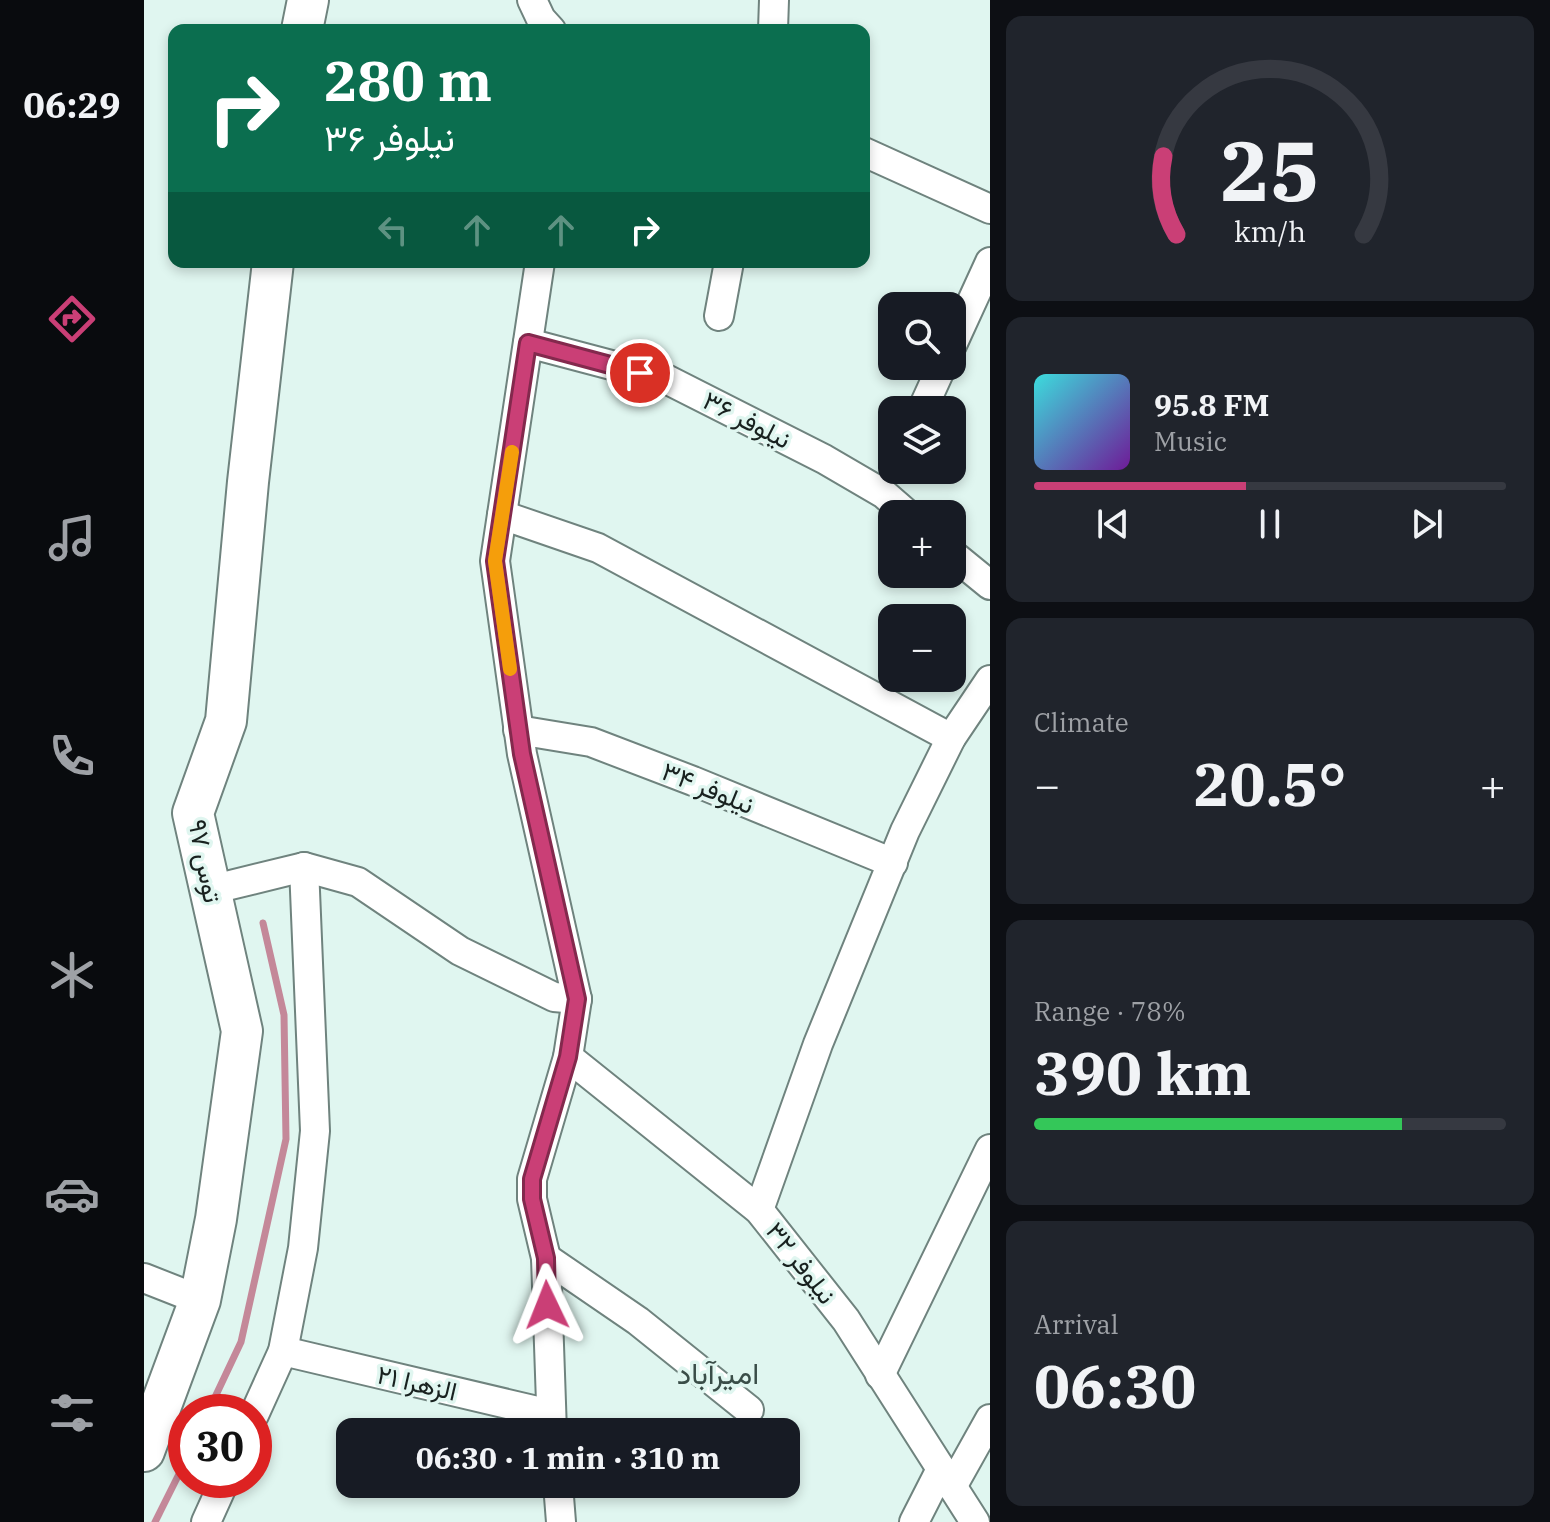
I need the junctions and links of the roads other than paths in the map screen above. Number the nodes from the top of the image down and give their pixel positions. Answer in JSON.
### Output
{"nodes":[{"id":1,"x":308,"y":0,"type":"edge"},
{"id":2,"x":532,"y":0,"type":"edge"},
{"id":3,"x":774,"y":0,"type":"edge"},
{"id":4,"x":303,"y":24,"type":"edge"},
{"id":5,"x":546,"y":24,"type":"edge"},
{"id":6,"x":773,"y":24,"type":"edge"},
{"id":7,"x":870,"y":155,"type":"edge"},
{"id":8,"x":990,"y":209,"type":"edge"},
{"id":9,"x":990,"y":262,"type":"edge"},
{"id":10,"x":272,"y":268,"type":"edge"},
{"id":11,"x":539,"y":268,"type":"edge"},
{"id":12,"x":728,"y":268,"type":"edge"},
{"id":13,"x":966,"y":314,"type":"edge"},
{"id":14,"x":719,"y":316,"type":"dead end"},
{"id":15,"x":528,"y":343,"type":"junction"},
{"id":16,"x":878,"y":478,"type":"edge"},
{"id":17,"x":502,"y":515,"type":"junction"},
{"id":18,"x":966,"y":565,"type":"edge"},
{"id":19,"x":990,"y":585,"type":"edge"},
{"id":20,"x":990,"y":680,"type":"edge"},
{"id":21,"x":518,"y":730,"type":"junction"},
{"id":22,"x":951,"y":738,"type":"junction"},
{"id":23,"x":893,"y":863,"type":"junction"},
{"id":24,"x":304,"y":867,"type":"junction"},
{"id":25,"x":210,"y":890,"type":"junction"},
{"id":26,"x":577,"y":999,"type":"junction"},
{"id":27,"x":568,"y":1057,"type":"junction"},
{"id":28,"x":990,"y":1149,"type":"edge"},
{"id":29,"x":759,"y":1210,"type":"junction"},
{"id":30,"x":546,"y":1258,"type":"junction"},
{"id":31,"x":144,"y":1278,"type":"edge"},
{"id":32,"x":200,"y":1300,"type":"junction"},
{"id":33,"x":283,"y":1351,"type":"junction"},
{"id":34,"x":880,"y":1375,"type":"junction"},
{"id":35,"x":264,"y":1394,"type":"edge"},
{"id":36,"x":749,"y":1410,"type":"dead end"},
{"id":37,"x":532,"y":1418,"type":"edge"},
{"id":38,"x":551,"y":1418,"type":"edge"},
{"id":39,"x":990,"y":1419,"type":"edge"},
{"id":40,"x":144,"y":1451,"type":"edge"},
{"id":41,"x":947,"y":1478,"type":"junction"},
{"id":42,"x":217,"y":1498,"type":"edge"},
{"id":43,"x":562,"y":1498,"type":"edge"},
{"id":44,"x":568,"y":1520,"type":"edge"},
{"id":45,"x":206,"y":1522,"type":"edge"},
{"id":46,"x":914,"y":1522,"type":"edge"},
{"id":47,"x":975,"y":1522,"type":"edge"}],
"edges":[{"from":1,"to":4,"type":"street"},
{"from":2,"to":5,"type":"street"},
{"from":3,"to":6,"type":"street"},
{"from":7,"to":8,"type":"street"},
{"from":9,"to":13,"type":"street"},
{"from":10,"to":25,"type":"street","name":"توس ۹۷"},
{"from":11,"to":15,"type":"street"},
{"from":12,"to":14,"type":"street"},
{"from":15,"to":16,"type":"street","name":"نیلوفر ۳۶"},
{"from":15,"to":17,"type":"street"},
{"from":17,"to":21,"type":"street"},
{"from":17,"to":22,"type":"street"},
{"from":18,"to":19,"type":"street"},
{"from":20,"to":22,"type":"street"},
{"from":21,"to":23,"type":"street","name":"نیلوفر ۳۴"},
{"from":21,"to":26,"type":"street"},
{"from":22,"to":23,"type":"street"},
{"from":23,"to":29,"type":"street"},
{"from":24,"to":25,"type":"street"},
{"from":24,"to":26,"type":"street"},
{"from":24,"to":33,"type":"street"},
{"from":25,"to":32,"type":"street","name":"توس ۹۷"},
{"from":26,"to":27,"type":"street"},
{"from":27,"to":29,"type":"street","name":"نیلوفر ۳۲"},
{"from":27,"to":30,"type":"street"},
{"from":28,"to":34,"type":"street"},
{"from":29,"to":34,"type":"street","name":"نیلوفر ۳۲"},
{"from":30,"to":36,"type":"street"},
{"from":30,"to":38,"type":"street"},
{"from":31,"to":32,"type":"street"},
{"from":32,"to":40,"type":"street","name":"توس ۹۷"},
{"from":33,"to":35,"type":"street"},
{"from":33,"to":37,"type":"street","name":"الزهرا ۲۱"},
{"from":34,"to":41,"type":"street","name":"نیلوفر ۳۲"},
{"from":39,"to":41,"type":"street"},
{"from":41,"to":46,"type":"street"},
{"from":41,"to":47,"type":"street","name":"نیلوفر ۳۲"},
{"from":42,"to":45,"type":"street"},
{"from":43,"to":44,"type":"street"}]}
